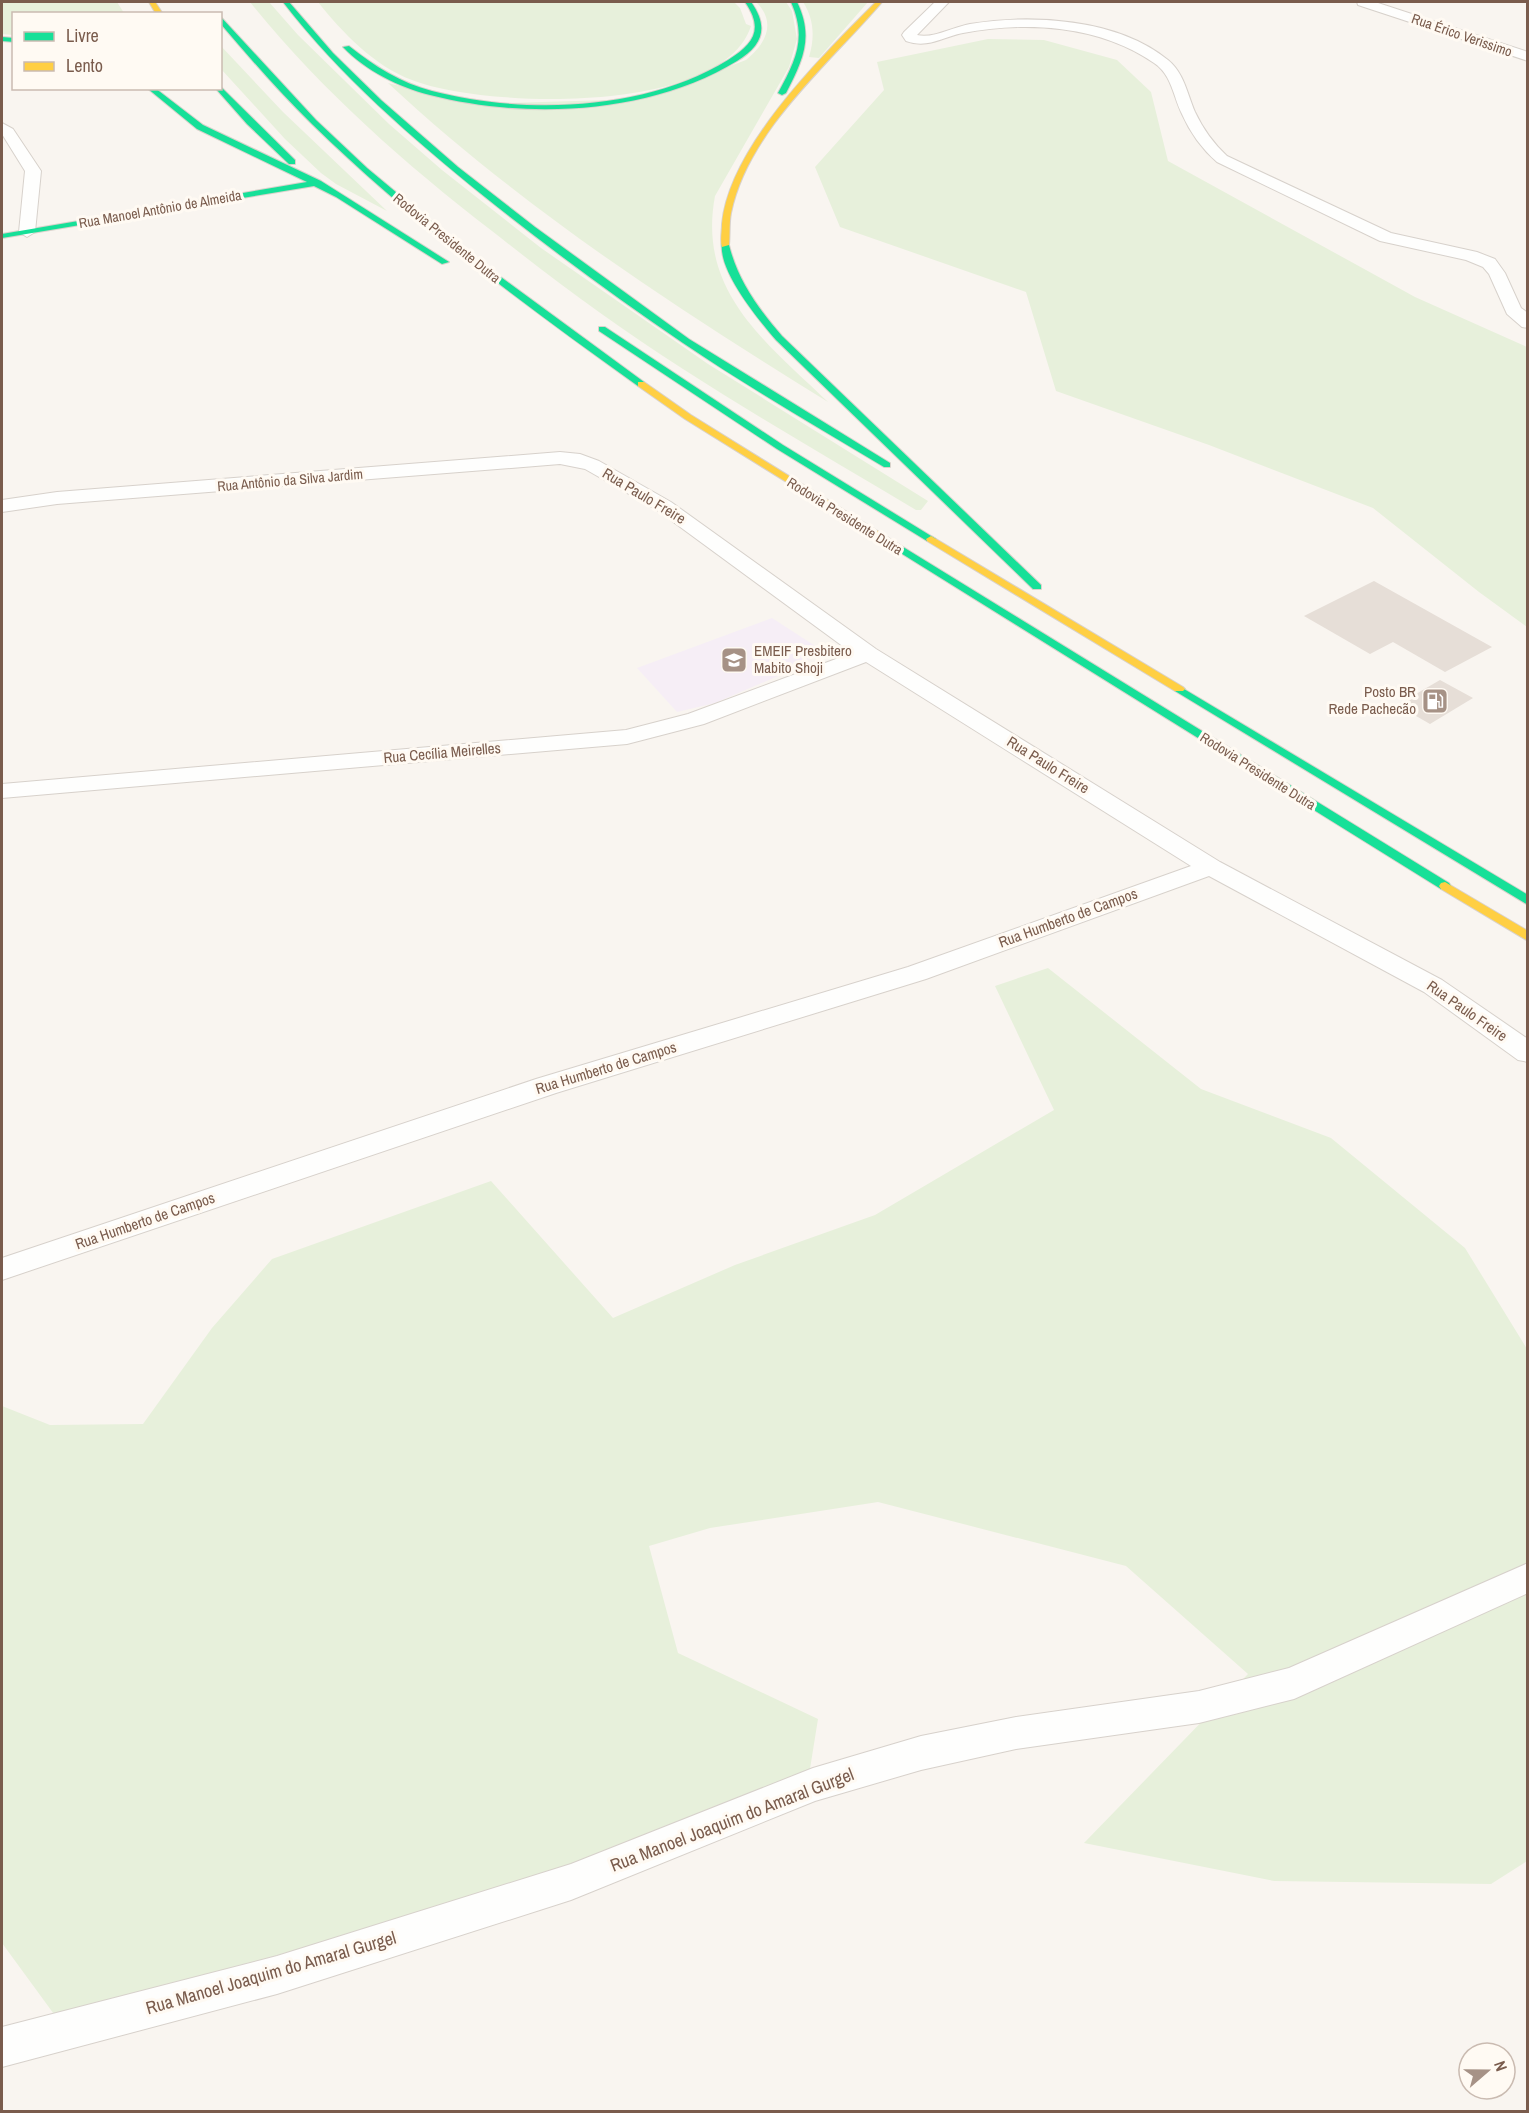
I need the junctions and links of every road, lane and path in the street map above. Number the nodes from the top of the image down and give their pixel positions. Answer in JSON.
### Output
{"nodes":[{"id":1,"x":286,"y":2,"type":"edge"},
{"id":2,"x":294,"y":2,"type":"edge"},
{"id":3,"x":748,"y":2,"type":"edge"},
{"id":4,"x":794,"y":2,"type":"edge"},
{"id":5,"x":879,"y":2,"type":"edge"},
{"id":6,"x":942,"y":2,"type":"edge"},
{"id":7,"x":1363,"y":2,"type":"edge"},
{"id":8,"x":222,"y":19,"type":"edge"},
{"id":9,"x":1527,"y":57,"type":"edge"},
{"id":10,"x":153,"y":90,"type":"edge"},
{"id":11,"x":222,"y":90,"type":"edge"},
{"id":12,"x":2,"y":128,"type":"edge"},
{"id":13,"x":759,"y":144,"type":"junction"},
{"id":14,"x":318,"y":183,"type":"junction"},
{"id":15,"x":27,"y":232,"type":"junction"},
{"id":16,"x":2,"y":236,"type":"edge"},
{"id":17,"x":457,"y":270,"type":"dead end"},
{"id":18,"x":516,"y":310,"type":"dead end"},
{"id":19,"x":593,"y":322,"type":"dead end"},
{"id":20,"x":1527,"y":323,"type":"edge"},
{"id":21,"x":688,"y":417,"type":"junction"},
{"id":22,"x":580,"y":460,"type":"joint"},
{"id":23,"x":945,"y":500,"type":"junction"},
{"id":24,"x":2,"y":506,"type":"edge"},
{"id":25,"x":868,"y":654,"type":"junction"},
{"id":26,"x":1234,"y":721,"type":"junction"},
{"id":27,"x":2,"y":791,"type":"edge"},
{"id":28,"x":1433,"y":843,"type":"junction"},
{"id":29,"x":1211,"y":867,"type":"junction"},
{"id":30,"x":1527,"y":887,"type":"edge"},
{"id":31,"x":1527,"y":901,"type":"edge"},
{"id":32,"x":1527,"y":937,"type":"edge"},
{"id":33,"x":1527,"y":1053,"type":"edge"},
{"id":34,"x":2,"y":1269,"type":"edge"},
{"id":35,"x":1527,"y":1577,"type":"edge"},
{"id":36,"x":2,"y":2047,"type":"edge"}],
"edges":[{"from":1,"to":23,"type":"main road"},
{"from":2,"to":3,"type":"main road"},
{"from":4,"to":13,"type":"main road"},
{"from":5,"to":13,"type":"main road"},
{"from":6,"to":20,"type":"street"},
{"from":7,"to":9,"type":"street","name":"Rua Érico Verissimo"},
{"from":8,"to":21,"type":"main road","name":"Rodovia Presidente Dutra"},
{"from":10,"to":14,"type":"main road"},
{"from":11,"to":14,"type":"main road"},
{"from":12,"to":15,"type":"street"},
{"from":13,"to":23,"type":"main road"},
{"from":14,"to":15,"type":"main road","name":"Rua Manoel Antônio de Almeida"},
{"from":14,"to":17,"type":"main road"},
{"from":15,"to":16,"type":"main road","name":"Rua Manoel Antônio de Almeida"},
{"from":18,"to":21,"type":"main road"},
{"from":19,"to":26,"type":"main road","name":"Rodovia Presidente Dutra"},
{"from":21,"to":32,"type":"main road","name":"Rodovia Presidente Dutra"},
{"from":22,"to":24,"type":"street","name":"Rua Antônio da Silva Jardim"},
{"from":22,"to":25,"type":"street","name":"Rua Paulo Freire"},
{"from":23,"to":26,"type":"main road"},
{"from":25,"to":27,"type":"street","name":"Rua Cecília Meirelles"},
{"from":25,"to":29,"type":"street","name":"Rua Paulo Freire"},
{"from":26,"to":28,"type":"main road","name":"Rodovia Presidente Dutra"},
{"from":28,"to":30,"type":"main road"},
{"from":28,"to":31,"type":"main road","name":"Rodovia Presidente Dutra"},
{"from":29,"to":33,"type":"street","name":"Rua Paulo Freire"},
{"from":29,"to":34,"type":"street","name":"Rua Humberto de Campos"},
{"from":35,"to":36,"type":"street","name":"Rua Manoel Joaquim do Amaral Gurgel"}]}
